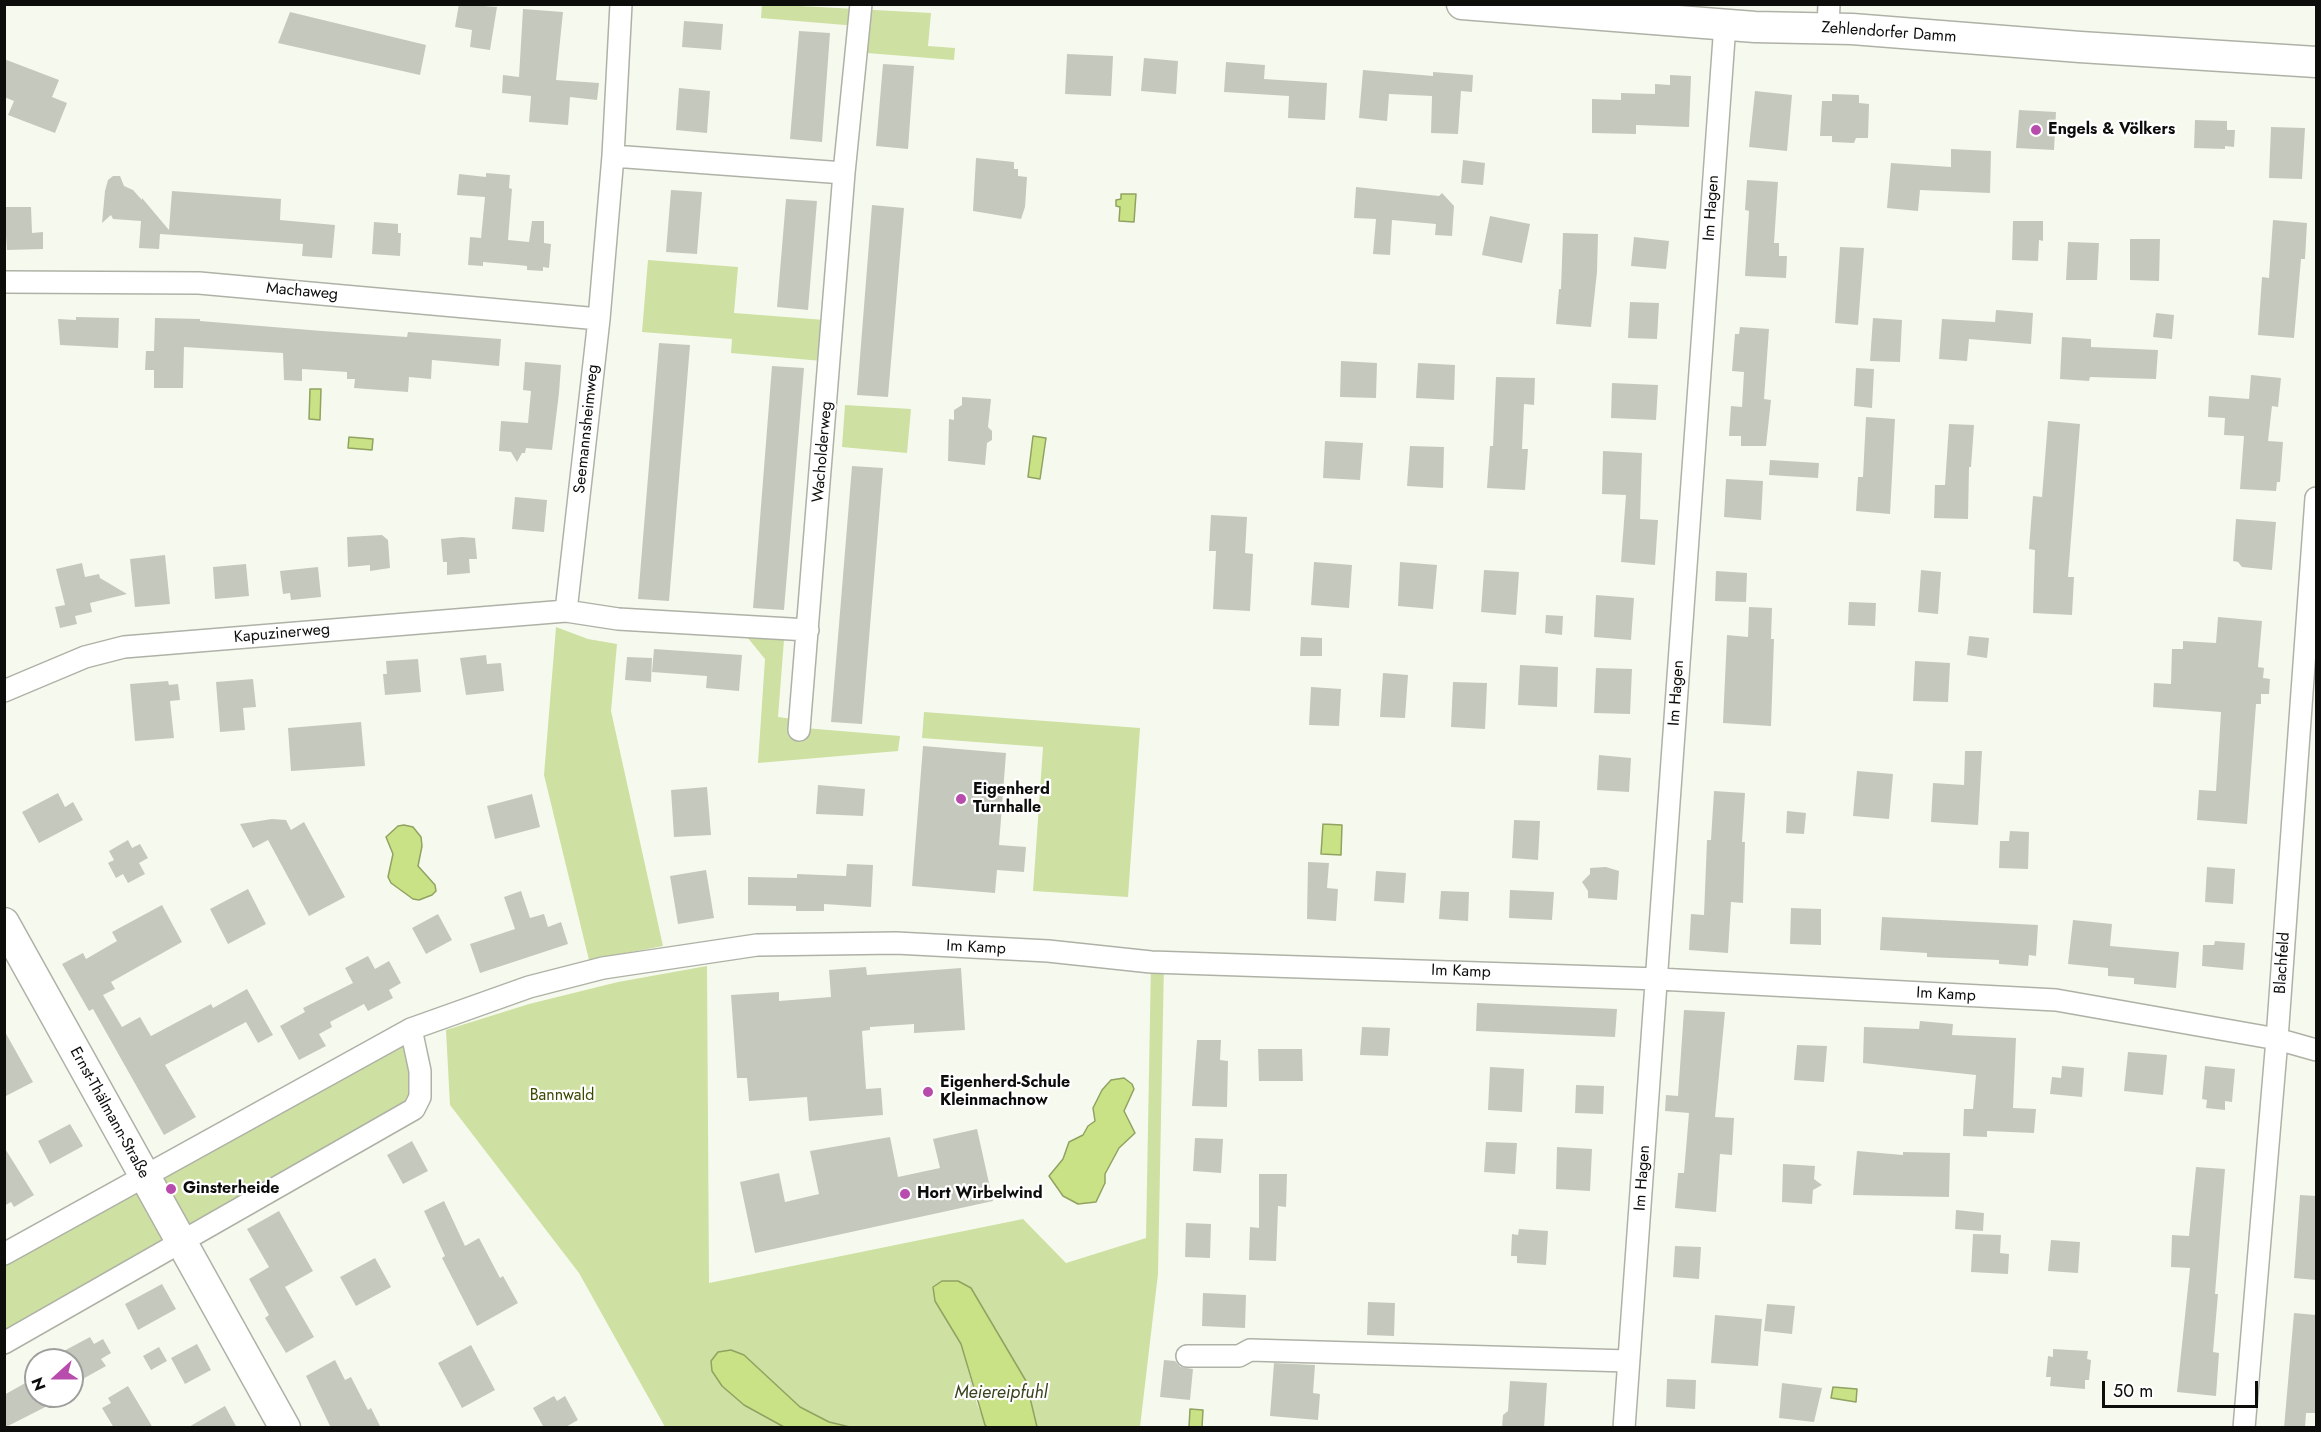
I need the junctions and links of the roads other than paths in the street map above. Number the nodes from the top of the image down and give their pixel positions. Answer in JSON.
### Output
{"nodes":[{"id":1,"x":621,"y":4,"type":"edge"},
{"id":2,"x":861,"y":4,"type":"edge"},
{"id":3,"x":1462,"y":4,"type":"edge"},
{"id":4,"x":1828,"y":16,"type":"edge"},
{"id":5,"x":1725,"y":24,"type":"junction"},
{"id":6,"x":2316,"y":62,"type":"edge"},
{"id":7,"x":613,"y":156,"type":"junction"},
{"id":8,"x":844,"y":173,"type":"junction"},
{"id":9,"x":4,"y":282,"type":"edge"},
{"id":10,"x":599,"y":319,"type":"junction"},
{"id":11,"x":2316,"y":498,"type":"edge"},
{"id":12,"x":566,"y":611,"type":"junction"},
{"id":13,"x":807,"y":630,"type":"junction"},
{"id":14,"x":4,"y":691,"type":"edge"},
{"id":15,"x":799,"y":730,"type":"dead end"},
{"id":16,"x":4,"y":923,"type":"edge"},
{"id":17,"x":1658,"y":979,"type":"junction"},
{"id":18,"x":411,"y":1029,"type":"junction"},
{"id":19,"x":2277,"y":1039,"type":"junction"},
{"id":20,"x":2316,"y":1050,"type":"edge"},
{"id":21,"x":145,"y":1177,"type":"junction"},
{"id":22,"x":182,"y":1243,"type":"junction"},
{"id":23,"x":4,"y":1254,"type":"edge"},
{"id":24,"x":4,"y":1343,"type":"edge"},
{"id":25,"x":1187,"y":1356,"type":"dead end"},
{"id":26,"x":1628,"y":1361,"type":"junction"},
{"id":27,"x":285,"y":1428,"type":"edge"},
{"id":28,"x":1624,"y":1428,"type":"edge"},
{"id":29,"x":2244,"y":1428,"type":"edge"}],
"edges":[{"from":1,"to":7,"type":"street","name":"Seemannsheimweg"},
{"from":2,"to":8,"type":"street","name":"Wacholderweg"},
{"from":3,"to":5,"type":"main road","name":"Zehlendorfer Damm"},
{"from":4,"to":5,"type":"main road","name":"Zehlendorfer Damm"},
{"from":4,"to":6,"type":"main road","name":"Zehlendorfer Damm"},
{"from":5,"to":17,"type":"street","name":"Im Hagen"},
{"from":7,"to":8,"type":"street"},
{"from":7,"to":10,"type":"street","name":"Seemannsheimweg"},
{"from":8,"to":13,"type":"street","name":"Wacholderweg"},
{"from":9,"to":10,"type":"street","name":"Machaweg"},
{"from":10,"to":12,"type":"street","name":"Seemannsheimweg"},
{"from":11,"to":19,"type":"street","name":"Blachfeld"},
{"from":12,"to":13,"type":"street"},
{"from":12,"to":14,"type":"street","name":"Kapuzinerweg"},
{"from":13,"to":15,"type":"street","name":"Wacholderweg"},
{"from":16,"to":21,"type":"main road","name":"Ernst-Thälmann-Straße"},
{"from":17,"to":18,"type":"street","name":"Im Kamp"},
{"from":17,"to":19,"type":"street","name":"Im Kamp"},
{"from":17,"to":26,"type":"street","name":"Im Hagen"},
{"from":18,"to":21,"type":"street"},
{"from":18,"to":22,"type":"street"},
{"from":19,"to":20,"type":"street","name":"Im Kamp"},
{"from":19,"to":29,"type":"street","name":"Blachfeld"},
{"from":21,"to":22,"type":"main road","name":"Ernst-Thälmann-Straße"},
{"from":21,"to":23,"type":"street"},
{"from":22,"to":24,"type":"street"},
{"from":22,"to":27,"type":"main road","name":"Ernst-Thälmann-Straße"},
{"from":25,"to":26,"type":"street"},
{"from":26,"to":28,"type":"street","name":"Im Hagen"}]}
